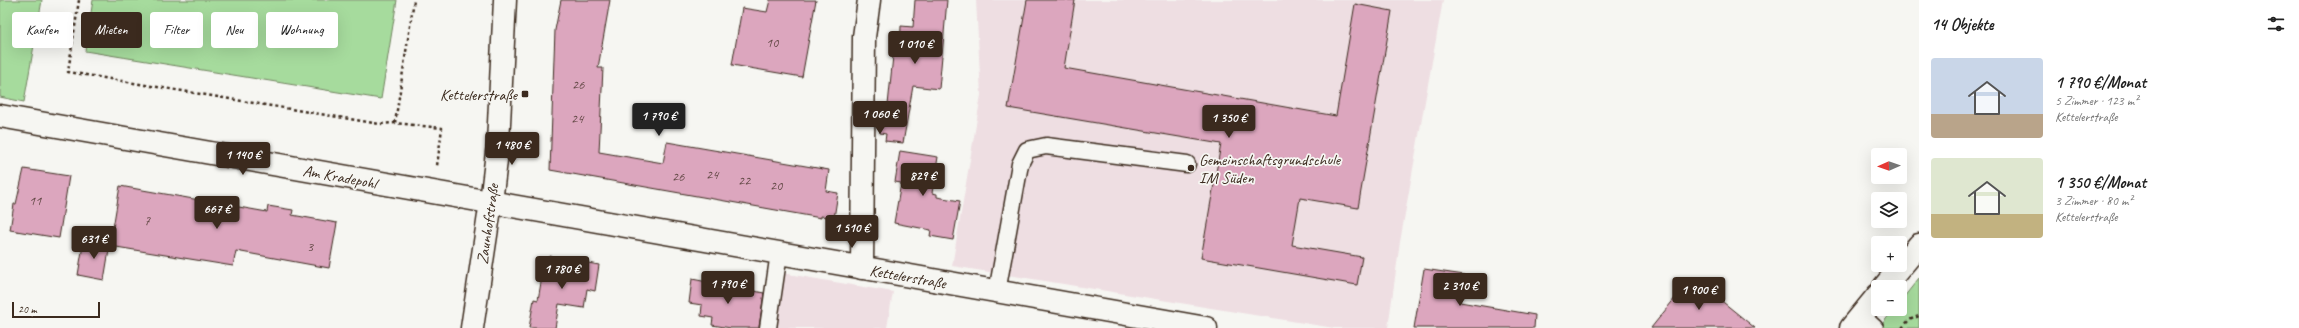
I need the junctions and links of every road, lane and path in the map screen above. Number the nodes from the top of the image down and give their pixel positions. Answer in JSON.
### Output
{"nodes":[{"id":1,"x":79,"y":0,"type":"edge"},
{"id":2,"x":414,"y":0,"type":"edge"},
{"id":3,"x":505,"y":0,"type":"edge"},
{"id":4,"x":868,"y":0,"type":"edge"},
{"id":5,"x":0,"y":116,"type":"edge"},
{"id":6,"x":395,"y":123,"type":"junction"},
{"id":7,"x":1187,"y":164,"type":"dead end"},
{"id":8,"x":433,"y":192,"type":"junction"},
{"id":9,"x":491,"y":202,"type":"junction"},
{"id":10,"x":1919,"y":245,"type":"edge"},
{"id":11,"x":779,"y":253,"type":"junction"},
{"id":12,"x":862,"y":268,"type":"junction"},
{"id":13,"x":1890,"y":280,"type":"edge"},
{"id":14,"x":997,"y":292,"type":"junction"},
{"id":15,"x":1871,"y":308,"type":"edge"},
{"id":16,"x":1919,"y":316,"type":"edge"},
{"id":17,"x":1862,"y":324,"type":"edge"},
{"id":18,"x":472,"y":328,"type":"edge"},
{"id":19,"x":768,"y":328,"type":"edge"},
{"id":20,"x":1206,"y":328,"type":"edge"},
{"id":21,"x":1902,"y":328,"type":"edge"}],
"edges":[{"from":1,"to":6,"type":"path"},
{"from":2,"to":6,"type":"path"},
{"from":3,"to":9,"type":"street","name":"Zaunhofstraße"},
{"from":4,"to":12,"type":"street"},
{"from":5,"to":8,"type":"street","name":"Am Kradepohl"},
{"from":6,"to":8,"type":"path"},
{"from":7,"to":14,"type":"lane"},
{"from":8,"to":9,"type":"street","name":"Am Kradepohl"},
{"from":9,"to":11,"type":"street","name":"Kettelerstraße"},
{"from":9,"to":18,"type":"street","name":"Zaunhofstraße"},
{"from":10,"to":13,"type":"street"},
{"from":11,"to":12,"type":"street","name":"Kettelerstraße"},
{"from":11,"to":19,"type":"lane"},
{"from":12,"to":14,"type":"street","name":"Kettelerstraße"},
{"from":14,"to":20,"type":"street","name":"Kettelerstraße"},
{"from":15,"to":17,"type":"street"},
{"from":16,"to":21,"type":"path"}]}
